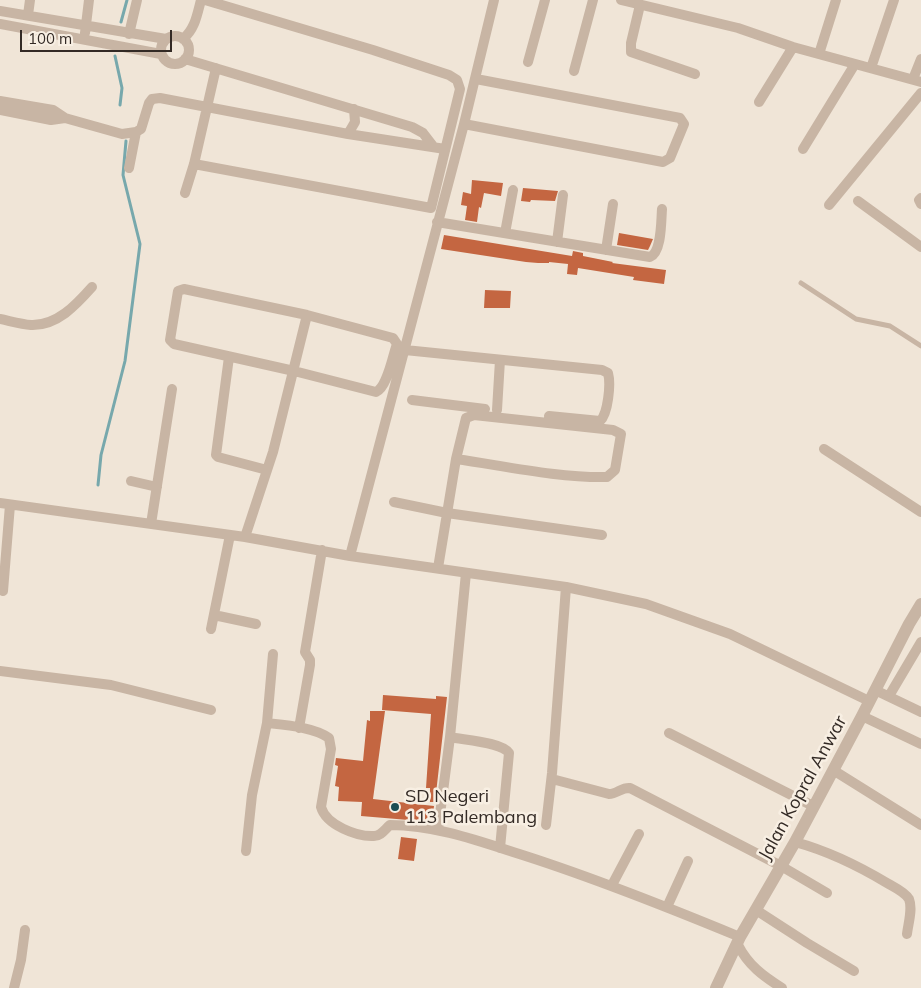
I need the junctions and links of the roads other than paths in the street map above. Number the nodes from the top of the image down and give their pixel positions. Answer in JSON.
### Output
{"nodes":[{"id":1,"x":30,"y":0,"type":"edge"},
{"id":2,"x":89,"y":0,"type":"edge"},
{"id":3,"x":137,"y":0,"type":"edge"},
{"id":4,"x":202,"y":0,"type":"edge"},
{"id":5,"x":205,"y":0,"type":"edge"},
{"id":6,"x":494,"y":0,"type":"edge"},
{"id":7,"x":545,"y":0,"type":"edge"},
{"id":8,"x":593,"y":0,"type":"edge"},
{"id":9,"x":621,"y":0,"type":"edge"},
{"id":10,"x":836,"y":0,"type":"edge"},
{"id":11,"x":894,"y":0,"type":"edge"},
{"id":12,"x":635,"y":2,"type":"edge"},
{"id":13,"x":0,"y":11,"type":"edge"},
{"id":14,"x":28,"y":15,"type":"junction"},
{"id":15,"x":0,"y":24,"type":"edge"},
{"id":16,"x":85,"y":26,"type":"junction"},
{"id":17,"x":129,"y":34,"type":"junction"},
{"id":18,"x":84,"y":39,"type":"junction"},
{"id":19,"x":183,"y":39,"type":"junction"},
{"id":20,"x":166,"y":40,"type":"junction"},
{"id":21,"x":793,"y":47,"type":"junction"},
{"id":22,"x":161,"y":54,"type":"junction"},
{"id":23,"x":819,"y":54,"type":"junction"},
{"id":24,"x":921,"y":59,"type":"edge"},
{"id":25,"x":185,"y":60,"type":"junction"},
{"id":26,"x":528,"y":62,"type":"dead end"},
{"id":27,"x":855,"y":64,"type":"junction"},
{"id":28,"x":216,"y":68,"type":"junction"},
{"id":29,"x":871,"y":68,"type":"junction"},
{"id":30,"x":574,"y":71,"type":"dead end"},
{"id":31,"x":696,"y":74,"type":"dead end"},
{"id":32,"x":476,"y":79,"type":"junction"},
{"id":33,"x":917,"y":80,"type":"edge"},
{"id":34,"x":921,"y":93,"type":"edge"},
{"id":35,"x":0,"y":100,"type":"edge"},
{"id":36,"x":759,"y":102,"type":"dead end"},
{"id":37,"x":207,"y":108,"type":"junction"},
{"id":38,"x":354,"y":109,"type":"junction"},
{"id":39,"x":0,"y":110,"type":"edge"},
{"id":40,"x":65,"y":118,"type":"junction"},
{"id":41,"x":464,"y":124,"type":"junction"},
{"id":42,"x":136,"y":132,"type":"junction"},
{"id":43,"x":348,"y":134,"type":"junction"},
{"id":44,"x":433,"y":146,"type":"junction"},
{"id":45,"x":445,"y":149,"type":"junction"},
{"id":46,"x":803,"y":149,"type":"dead end"},
{"id":47,"x":194,"y":164,"type":"junction"},
{"id":48,"x":129,"y":168,"type":"dead end"},
{"id":49,"x":513,"y":190,"type":"dead end"},
{"id":50,"x":185,"y":193,"type":"dead end"},
{"id":51,"x":563,"y":195,"type":"dead end"},
{"id":52,"x":921,"y":198,"type":"edge"},
{"id":53,"x":858,"y":201,"type":"dead end"},
{"id":54,"x":614,"y":204,"type":"dead end"},
{"id":55,"x":921,"y":204,"type":"edge"},
{"id":56,"x":829,"y":205,"type":"dead end"},
{"id":57,"x":662,"y":209,"type":"dead end"},
{"id":58,"x":437,"y":222,"type":"junction"},
{"id":59,"x":505,"y":233,"type":"junction"},
{"id":60,"x":557,"y":242,"type":"junction"},
{"id":61,"x":921,"y":248,"type":"edge"},
{"id":62,"x":606,"y":250,"type":"junction"},
{"id":63,"x":801,"y":283,"type":"dead end"},
{"id":64,"x":92,"y":288,"type":"dead end"},
{"id":65,"x":307,"y":314,"type":"junction"},
{"id":66,"x":0,"y":319,"type":"edge"},
{"id":67,"x":921,"y":346,"type":"edge"},
{"id":68,"x":405,"y":350,"type":"junction"},
{"id":69,"x":229,"y":357,"type":"junction"},
{"id":70,"x":500,"y":360,"type":"junction"},
{"id":71,"x":294,"y":371,"type":"junction"},
{"id":72,"x":172,"y":389,"type":"dead end"},
{"id":73,"x":412,"y":400,"type":"dead end"},
{"id":74,"x":497,"y":410,"type":"junction"},
{"id":75,"x":824,"y":449,"type":"dead end"},
{"id":76,"x":456,"y":459,"type":"junction"},
{"id":77,"x":267,"y":470,"type":"junction"},
{"id":78,"x":131,"y":481,"type":"dead end"},
{"id":79,"x":157,"y":487,"type":"junction"},
{"id":80,"x":394,"y":502,"type":"dead end"},
{"id":81,"x":5,"y":504,"type":"edge"},
{"id":82,"x":921,"y":512,"type":"edge"},
{"id":83,"x":447,"y":513,"type":"junction"},
{"id":84,"x":151,"y":524,"type":"junction"},
{"id":85,"x":230,"y":535,"type":"junction"},
{"id":86,"x":244,"y":536,"type":"junction"},
{"id":87,"x":602,"y":536,"type":"dead end"},
{"id":88,"x":322,"y":550,"type":"junction"},
{"id":89,"x":350,"y":556,"type":"junction"},
{"id":90,"x":438,"y":568,"type":"junction"},
{"id":91,"x":466,"y":573,"type":"junction"},
{"id":92,"x":566,"y":588,"type":"junction"},
{"id":93,"x":3,"y":591,"type":"dead end"},
{"id":94,"x":921,"y":604,"type":"edge"},
{"id":95,"x":214,"y":615,"type":"junction"},
{"id":96,"x":256,"y":624,"type":"dead end"},
{"id":97,"x":211,"y":629,"type":"dead end"},
{"id":98,"x":921,"y":642,"type":"edge"},
{"id":99,"x":273,"y":654,"type":"dead end"},
{"id":100,"x":0,"y":672,"type":"edge"},
{"id":101,"x":872,"y":696,"type":"junction"},
{"id":102,"x":889,"y":696,"type":"junction"},
{"id":103,"x":211,"y":710,"type":"dead end"},
{"id":104,"x":921,"y":712,"type":"edge"},
{"id":105,"x":862,"y":716,"type":"junction"},
{"id":106,"x":267,"y":723,"type":"junction"},
{"id":107,"x":299,"y":728,"type":"junction"},
{"id":108,"x":668,"y":733,"type":"dead end"},
{"id":109,"x":450,"y":737,"type":"junction"},
{"id":110,"x":921,"y":744,"type":"edge"},
{"id":111,"x":833,"y":770,"type":"junction"},
{"id":112,"x":552,"y":779,"type":"junction"},
{"id":113,"x":814,"y":806,"type":"junction"},
{"id":114,"x":546,"y":825,"type":"dead end"},
{"id":115,"x":921,"y":825,"type":"edge"},
{"id":116,"x":438,"y":830,"type":"junction"},
{"id":117,"x":639,"y":834,"type":"dead end"},
{"id":118,"x":795,"y":842,"type":"junction"},
{"id":119,"x":500,"y":848,"type":"junction"},
{"id":120,"x":246,"y":851,"type":"dead end"},
{"id":121,"x":688,"y":861,"type":"dead end"},
{"id":122,"x":781,"y":866,"type":"junction"},
{"id":123,"x":612,"y":885,"type":"junction"},
{"id":124,"x":827,"y":893,"type":"dead end"},
{"id":125,"x":667,"y":907,"type":"junction"},
{"id":126,"x":756,"y":910,"type":"junction"},
{"id":127,"x":25,"y":930,"type":"dead end"},
{"id":128,"x":907,"y":934,"type":"dead end"},
{"id":129,"x":739,"y":941,"type":"junction"},
{"id":130,"x":854,"y":971,"type":"dead end"},
{"id":131,"x":14,"y":988,"type":"edge"},
{"id":132,"x":716,"y":988,"type":"edge"},
{"id":133,"x":782,"y":988,"type":"edge"}],
"edges":[{"from":1,"to":14,"type":"street"},
{"from":2,"to":16,"type":"street"},
{"from":3,"to":17,"type":"street"},
{"from":4,"to":19,"type":"street"},
{"from":5,"to":45,"type":"street"},
{"from":6,"to":32,"type":"street"},
{"from":7,"to":26,"type":"street"},
{"from":8,"to":30,"type":"street"},
{"from":9,"to":12,"type":"street"},
{"from":10,"to":23,"type":"street"},
{"from":11,"to":29,"type":"street"},
{"from":12,"to":21,"type":"street"},
{"from":12,"to":31,"type":"street"},
{"from":13,"to":14,"type":"street"},
{"from":14,"to":16,"type":"street"},
{"from":15,"to":18,"type":"street"},
{"from":16,"to":17,"type":"street"},
{"from":16,"to":18,"type":"street"},
{"from":17,"to":20,"type":"street"},
{"from":18,"to":22,"type":"street"},
{"from":19,"to":20,"type":"street"},
{"from":19,"to":25,"type":"street"},
{"from":20,"to":22,"type":"street"},
{"from":21,"to":23,"type":"street"},
{"from":21,"to":36,"type":"street"},
{"from":22,"to":25,"type":"street"},
{"from":23,"to":27,"type":"street"},
{"from":24,"to":33,"type":"street"},
{"from":25,"to":28,"type":"street"},
{"from":27,"to":29,"type":"street"},
{"from":27,"to":46,"type":"street"},
{"from":28,"to":37,"type":"street"},
{"from":28,"to":38,"type":"street"},
{"from":29,"to":33,"type":"street"},
{"from":32,"to":41,"type":"street"},
{"from":32,"to":41,"type":"street"},
{"from":34,"to":56,"type":"street"},
{"from":35,"to":40,"type":"street"},
{"from":37,"to":42,"type":"street"},
{"from":37,"to":43,"type":"street"},
{"from":37,"to":47,"type":"street"},
{"from":38,"to":43,"type":"street"},
{"from":38,"to":44,"type":"street"},
{"from":39,"to":40,"type":"street"},
{"from":40,"to":42,"type":"street"},
{"from":41,"to":58,"type":"street"},
{"from":42,"to":48,"type":"street"},
{"from":43,"to":44,"type":"street"},
{"from":44,"to":45,"type":"street"},
{"from":45,"to":47,"type":"street"},
{"from":47,"to":50,"type":"street"},
{"from":49,"to":59,"type":"street"},
{"from":51,"to":60,"type":"street"},
{"from":52,"to":55,"type":"street"},
{"from":53,"to":61,"type":"street"},
{"from":54,"to":62,"type":"street"},
{"from":57,"to":62,"type":"street"},
{"from":58,"to":59,"type":"street"},
{"from":58,"to":68,"type":"street"},
{"from":59,"to":60,"type":"street"},
{"from":60,"to":62,"type":"street"},
{"from":63,"to":67,"type":"lane"},
{"from":64,"to":66,"type":"street"},
{"from":65,"to":69,"type":"street"},
{"from":65,"to":71,"type":"street"},
{"from":65,"to":71,"type":"street"},
{"from":68,"to":70,"type":"street"},
{"from":68,"to":89,"type":"street"},
{"from":69,"to":71,"type":"street"},
{"from":69,"to":77,"type":"street"},
{"from":70,"to":74,"type":"street"},
{"from":70,"to":74,"type":"street"},
{"from":71,"to":77,"type":"street"},
{"from":72,"to":79,"type":"street"},
{"from":73,"to":74,"type":"street"},
{"from":75,"to":82,"type":"street"},
{"from":76,"to":76,"type":"street"},
{"from":76,"to":83,"type":"street"},
{"from":77,"to":86,"type":"street"},
{"from":78,"to":79,"type":"street"},
{"from":79,"to":84,"type":"street"},
{"from":80,"to":83,"type":"street"},
{"from":81,"to":84,"type":"street"},
{"from":81,"to":93,"type":"street"},
{"from":83,"to":87,"type":"street"},
{"from":83,"to":90,"type":"street"},
{"from":84,"to":85,"type":"street"},
{"from":85,"to":86,"type":"street"},
{"from":85,"to":95,"type":"street"},
{"from":86,"to":88,"type":"street"},
{"from":88,"to":89,"type":"street"},
{"from":88,"to":107,"type":"street"},
{"from":89,"to":90,"type":"street"},
{"from":90,"to":91,"type":"street"},
{"from":91,"to":92,"type":"street"},
{"from":91,"to":109,"type":"street"},
{"from":92,"to":101,"type":"street"},
{"from":92,"to":112,"type":"street"},
{"from":94,"to":101,"type":"street","name":"Jalan Kopral Anwar"},
{"from":95,"to":96,"type":"street"},
{"from":95,"to":97,"type":"street"},
{"from":98,"to":102,"type":"street"},
{"from":99,"to":106,"type":"street"},
{"from":100,"to":103,"type":"street"},
{"from":101,"to":102,"type":"street"},
{"from":101,"to":105,"type":"street","name":"Jalan Kopral Anwar"},
{"from":102,"to":104,"type":"street"},
{"from":105,"to":110,"type":"street"},
{"from":105,"to":111,"type":"street","name":"Jalan Kopral Anwar"},
{"from":106,"to":107,"type":"street"},
{"from":106,"to":120,"type":"street"},
{"from":107,"to":116,"type":"street"},
{"from":108,"to":113,"type":"street"},
{"from":109,"to":116,"type":"street"},
{"from":109,"to":119,"type":"street"},
{"from":111,"to":113,"type":"street","name":"Jalan Kopral Anwar"},
{"from":111,"to":115,"type":"street"},
{"from":112,"to":114,"type":"street"},
{"from":112,"to":122,"type":"street"},
{"from":113,"to":118,"type":"street","name":"Jalan Kopral Anwar"},
{"from":116,"to":119,"type":"street"},
{"from":117,"to":123,"type":"street"},
{"from":118,"to":122,"type":"street","name":"Jalan Kopral Anwar"},
{"from":118,"to":128,"type":"street"},
{"from":119,"to":123,"type":"street"},
{"from":121,"to":125,"type":"street"},
{"from":122,"to":124,"type":"street"},
{"from":122,"to":126,"type":"street","name":"Jalan Kopral Anwar"},
{"from":123,"to":125,"type":"street"},
{"from":125,"to":129,"type":"street"},
{"from":126,"to":129,"type":"street","name":"Jalan Kopral Anwar"},
{"from":126,"to":130,"type":"street"},
{"from":127,"to":131,"type":"street"},
{"from":129,"to":132,"type":"street","name":"Jalan Kopral Anwar"},
{"from":129,"to":133,"type":"street"}]}
